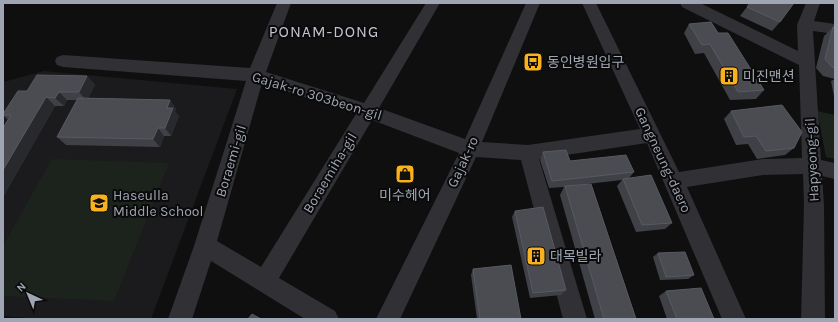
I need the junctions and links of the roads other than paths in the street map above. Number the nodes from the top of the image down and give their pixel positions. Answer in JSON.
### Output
{"nodes":[{"id":1,"x":284,"y":3,"type":"edge"},
{"id":2,"x":433,"y":3,"type":"edge"},
{"id":3,"x":533,"y":3,"type":"edge"},
{"id":4,"x":589,"y":3,"type":"edge"},
{"id":5,"x":687,"y":3,"type":"edge"},
{"id":6,"x":813,"y":3,"type":"edge"},
{"id":7,"x":805,"y":25,"type":"junction"},
{"id":8,"x":835,"y":29,"type":"edge"},
{"id":9,"x":63,"y":61,"type":"dead end"},
{"id":10,"x":807,"y":62,"type":"junction"},
{"id":11,"x":256,"y":75,"type":"junction"},
{"id":12,"x":368,"y":110,"type":"junction"},
{"id":13,"x":651,"y":134,"type":"junction"},
{"id":14,"x":470,"y":149,"type":"junction"},
{"id":15,"x":528,"y":153,"type":"junction"},
{"id":16,"x":812,"y":166,"type":"junction"},
{"id":17,"x":835,"y":171,"type":"edge"},
{"id":18,"x":674,"y":181,"type":"junction"},
{"id":19,"x":206,"y":246,"type":"junction"},
{"id":20,"x":265,"y":281,"type":"junction"},
{"id":21,"x":180,"y":319,"type":"edge"},
{"id":22,"x":327,"y":319,"type":"edge"},
{"id":23,"x":388,"y":319,"type":"edge"},
{"id":24,"x":575,"y":319,"type":"edge"},
{"id":25,"x":734,"y":319,"type":"edge"},
{"id":26,"x":813,"y":319,"type":"edge"}],
"edges":[{"from":1,"to":11,"type":"street","name":"Boraemi-gil"},
{"from":2,"to":12,"type":"street","name":"Boraemiha-gil"},
{"from":3,"to":14,"type":"street","name":"Gajak-ro"},
{"from":4,"to":13,"type":"street","name":"Gangneung-daero"},
{"from":5,"to":10,"type":"street"},
{"from":6,"to":7,"type":"street","name":"Hapyeong-gil"},
{"from":7,"to":8,"type":"street"},
{"from":7,"to":10,"type":"street","name":"Hapyeong-gil"},
{"from":9,"to":11,"type":"street","name":"Gajak-ro 303beon-gil"},
{"from":10,"to":16,"type":"street","name":"Hapyeong-gil"},
{"from":11,"to":12,"type":"street","name":"Gajak-ro 303beon-gil"},
{"from":11,"to":19,"type":"street","name":"Boraemi-gil"},
{"from":12,"to":14,"type":"street","name":"Gajak-ro 303beon-gil"},
{"from":12,"to":20,"type":"street","name":"Boraemiha-gil"},
{"from":13,"to":15,"type":"street","name":"Gajak-ro 303beon-gil"},
{"from":13,"to":18,"type":"street","name":"Gangneung-daero"},
{"from":14,"to":15,"type":"street","name":"Gajak-ro 303beon-gil"},
{"from":14,"to":23,"type":"street","name":"Gajak-ro"},
{"from":15,"to":24,"type":"street"},
{"from":16,"to":17,"type":"street"},
{"from":16,"to":18,"type":"street"},
{"from":16,"to":26,"type":"street","name":"Hapyeong-gil"},
{"from":18,"to":25,"type":"street","name":"Gangneung-daero"},
{"from":19,"to":20,"type":"street"},
{"from":19,"to":21,"type":"street","name":"Boraemi-gil"},
{"from":20,"to":22,"type":"street"}]}
